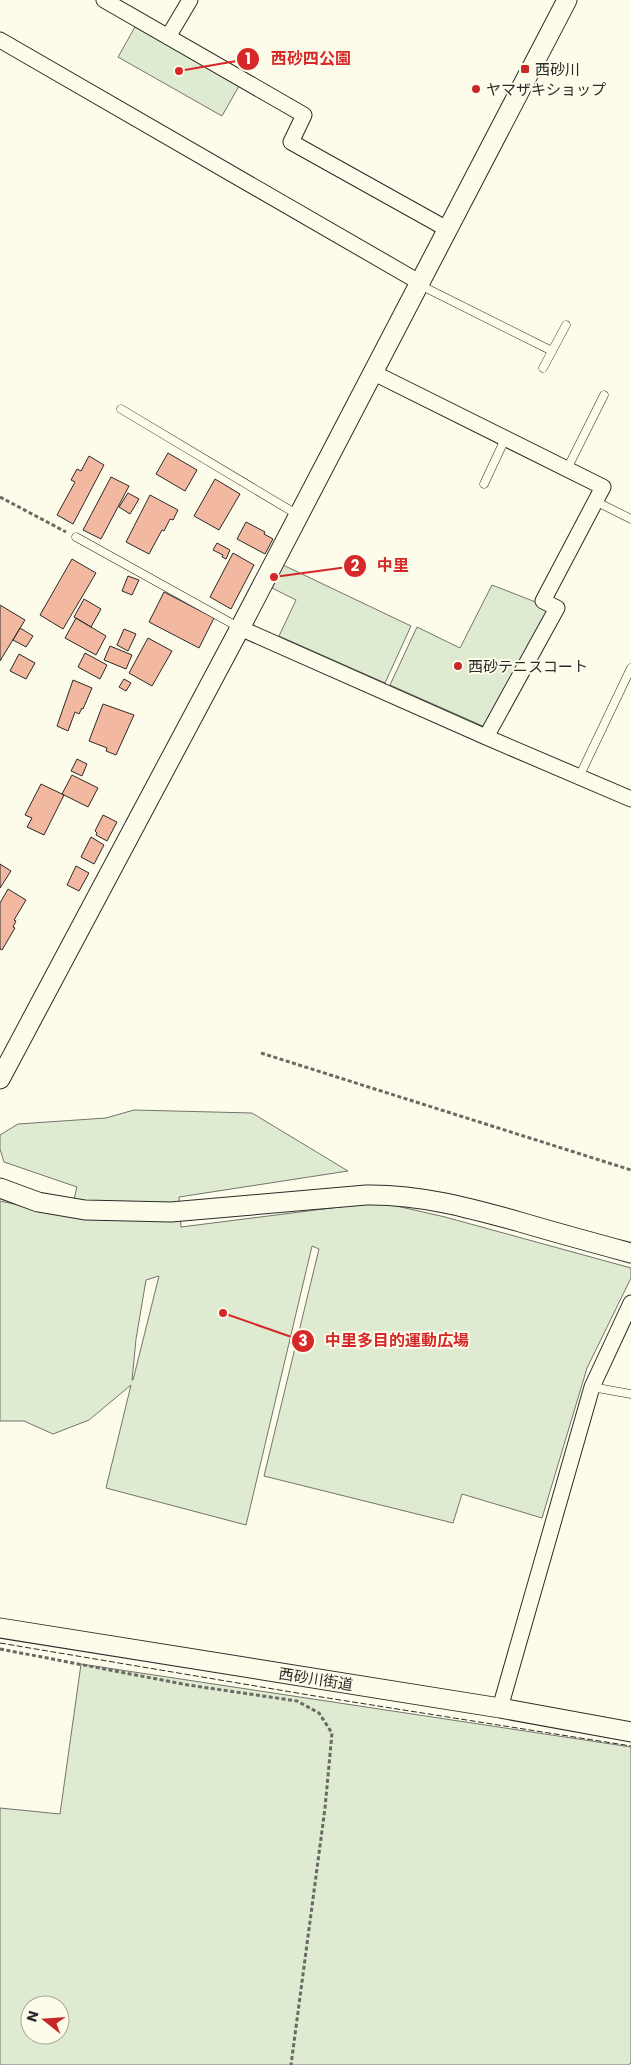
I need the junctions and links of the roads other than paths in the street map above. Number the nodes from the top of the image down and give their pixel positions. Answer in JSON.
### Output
{"nodes":[{"id":1,"x":104,"y":0,"type":"edge"},
{"id":2,"x":190,"y":0,"type":"edge"},
{"id":3,"x":567,"y":0,"type":"edge"},
{"id":4,"x":168,"y":37,"type":"junction"},
{"id":5,"x":0,"y":40,"type":"edge"},
{"id":6,"x":447,"y":229,"type":"junction"},
{"id":7,"x":418,"y":283,"type":"junction"},
{"id":8,"x":566,"y":325,"type":"dead end"},
{"id":9,"x":552,"y":351,"type":"junction"},
{"id":10,"x":543,"y":368,"type":"dead end"},
{"id":11,"x":372,"y":372,"type":"junction"},
{"id":12,"x":604,"y":395,"type":"dead end"},
{"id":13,"x":121,"y":409,"type":"dead end"},
{"id":14,"x":505,"y":439,"type":"junction"},
{"id":15,"x":567,"y":469,"type":"junction"},
{"id":16,"x":484,"y":484,"type":"dead end"},
{"id":17,"x":595,"y":501,"type":"junction"},
{"id":18,"x":298,"y":515,"type":"junction"},
{"id":19,"x":631,"y":519,"type":"edge"},
{"id":20,"x":76,"y":537,"type":"road end"},
{"id":21,"x":240,"y":628,"type":"junction"},
{"id":22,"x":631,"y":668,"type":"edge"},
{"id":23,"x":628,"y":680,"type":"edge"},
{"id":24,"x":486,"y":738,"type":"junction"},
{"id":25,"x":579,"y":777,"type":"junction"},
{"id":26,"x":631,"y":799,"type":"edge"},
{"id":27,"x":0,"y":1079,"type":"edge"},
{"id":28,"x":0,"y":1188,"type":"edge"},
{"id":29,"x":631,"y":1253,"type":"edge"},
{"id":30,"x":631,"y":1303,"type":"edge"},
{"id":31,"x":592,"y":1386,"type":"junction"},
{"id":32,"x":631,"y":1394,"type":"edge"},
{"id":33,"x":0,"y":1628,"type":"edge"},
{"id":34,"x":500,"y":1708,"type":"junction"},
{"id":35,"x":631,"y":1732,"type":"edge"}],
"edges":[{"from":1,"to":4,"type":"street"},
{"from":2,"to":4,"type":"street"},
{"from":3,"to":6,"type":"street"},
{"from":4,"to":6,"type":"street"},
{"from":5,"to":7,"type":"street"},
{"from":6,"to":7,"type":"street"},
{"from":7,"to":9,"type":"lane"},
{"from":7,"to":11,"type":"street"},
{"from":8,"to":9,"type":"lane"},
{"from":9,"to":10,"type":"lane"},
{"from":11,"to":14,"type":"street"},
{"from":11,"to":18,"type":"street"},
{"from":12,"to":15,"type":"lane"},
{"from":13,"to":18,"type":"lane"},
{"from":14,"to":15,"type":"street"},
{"from":14,"to":16,"type":"lane"},
{"from":15,"to":17,"type":"street"},
{"from":17,"to":19,"type":"lane"},
{"from":17,"to":24,"type":"street"},
{"from":18,"to":21,"type":"street"},
{"from":20,"to":21,"type":"lane"},
{"from":21,"to":24,"type":"street"},
{"from":21,"to":27,"type":"street"},
{"from":22,"to":23,"type":"lane"},
{"from":23,"to":25,"type":"lane"},
{"from":24,"to":25,"type":"street"},
{"from":25,"to":26,"type":"street"},
{"from":28,"to":29,"type":"street"},
{"from":30,"to":31,"type":"street"},
{"from":31,"to":32,"type":"lane"},
{"from":31,"to":34,"type":"street"},
{"from":33,"to":34,"type":"street","name":"西砂川街道"},
{"from":34,"to":35,"type":"street","name":"西砂川街道"}]}
